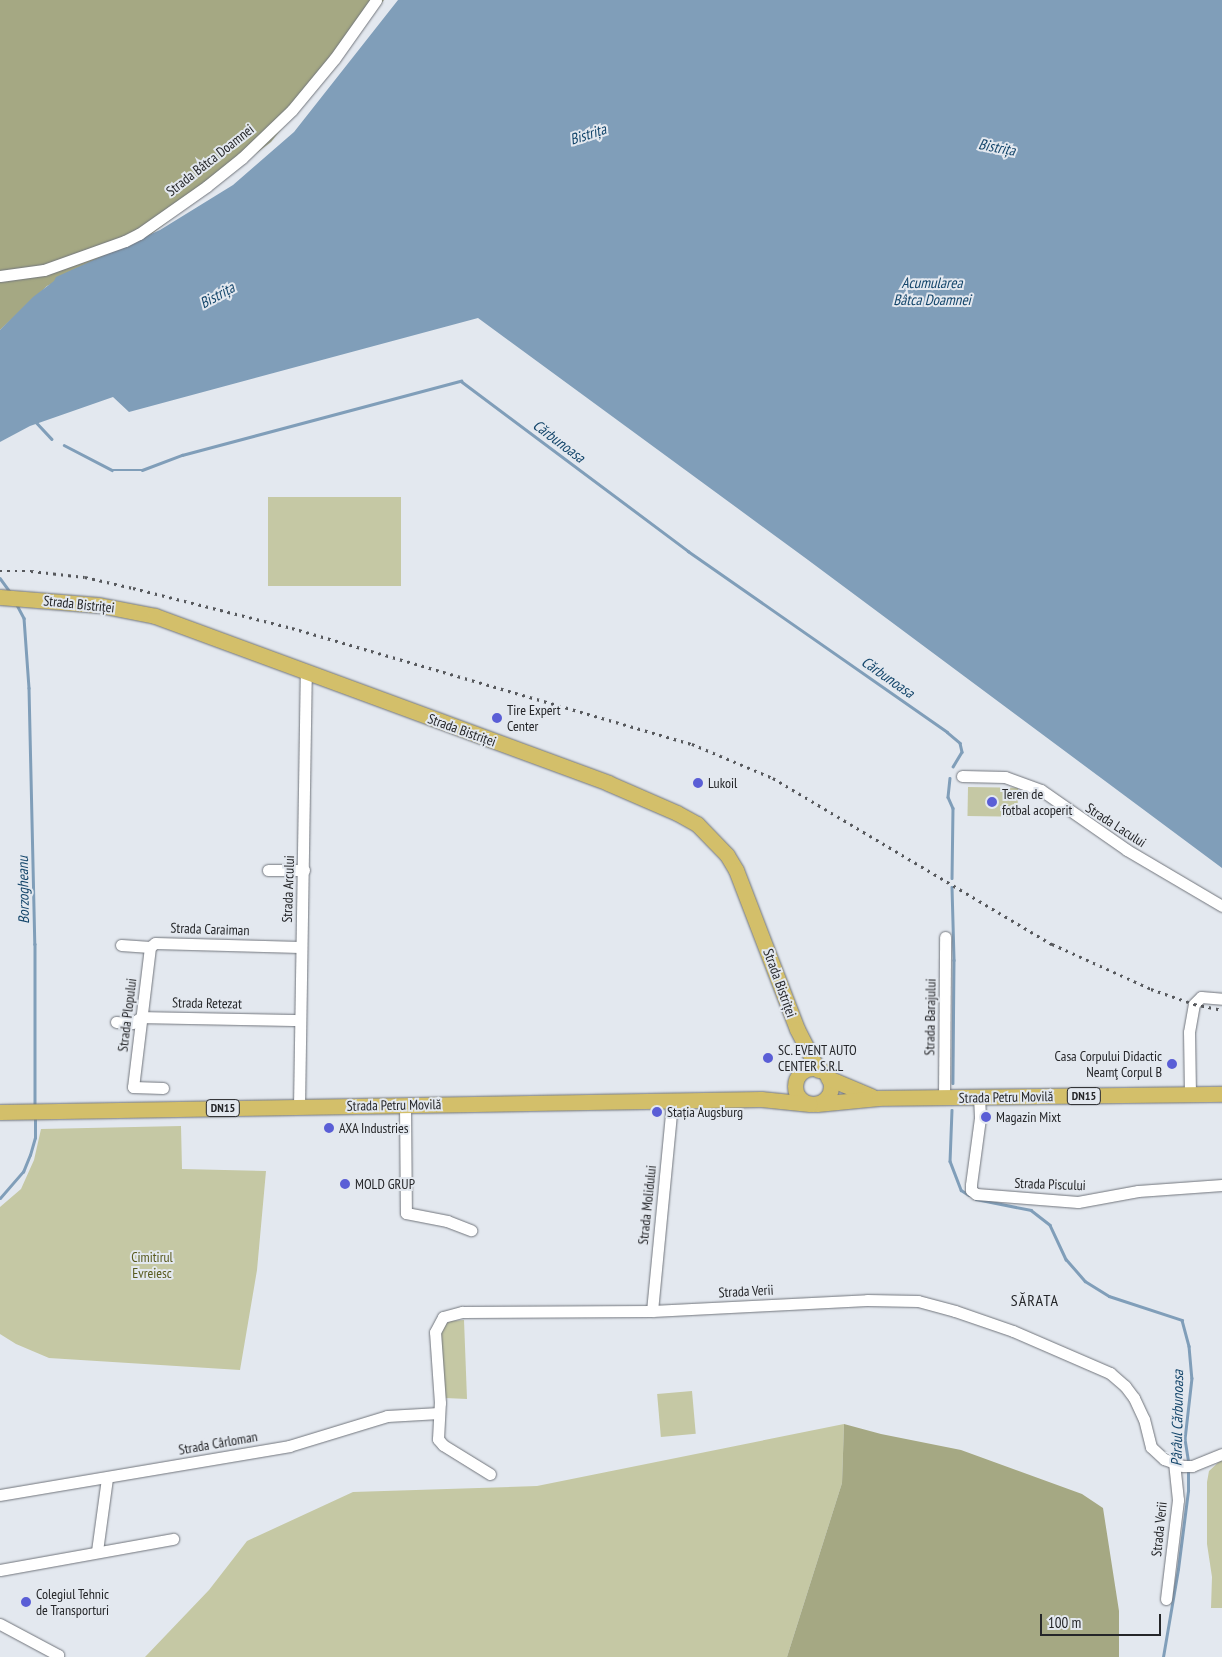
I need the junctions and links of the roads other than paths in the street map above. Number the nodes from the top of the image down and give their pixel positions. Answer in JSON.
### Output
{"nodes":[{"id":1,"x":376,"y":0,"type":"edge"},
{"id":2,"x":0,"y":276,"type":"edge"},
{"id":3,"x":0,"y":597,"type":"edge"},
{"id":4,"x":306,"y":673,"type":"junction"},
{"id":5,"x":962,"y":776,"type":"dead end"},
{"id":6,"x":268,"y":870,"type":"dead end"},
{"id":7,"x":304,"y":870,"type":"junction"},
{"id":8,"x":1222,"y":906,"type":"edge"},
{"id":9,"x":945,"y":937,"type":"dead end"},
{"id":10,"x":121,"y":945,"type":"dead end"},
{"id":11,"x":300,"y":946,"type":"junction"},
{"id":12,"x":150,"y":947,"type":"junction"},
{"id":13,"x":1222,"y":999,"type":"edge"},
{"id":14,"x":142,"y":1017,"type":"junction"},
{"id":15,"x":300,"y":1020,"type":"junction"},
{"id":16,"x":116,"y":1022,"type":"dead end"},
{"id":17,"x":797,"y":1029,"type":"junction"},
{"id":18,"x":823,"y":1074,"type":"junction"},
{"id":19,"x":798,"y":1079,"type":"junction"},
{"id":20,"x":163,"y":1088,"type":"dead end"},
{"id":21,"x":1190,"y":1094,"type":"junction"},
{"id":22,"x":1222,"y":1094,"type":"edge"},
{"id":23,"x":879,"y":1098,"type":"junction"},
{"id":24,"x":944,"y":1098,"type":"junction"},
{"id":25,"x":979,"y":1098,"type":"junction"},
{"id":26,"x":760,"y":1100,"type":"junction"},
{"id":27,"x":672,"y":1102,"type":"junction"},
{"id":28,"x":813,"y":1104,"type":"junction"},
{"id":29,"x":405,"y":1105,"type":"junction"},
{"id":30,"x":299,"y":1107,"type":"junction"},
{"id":31,"x":0,"y":1112,"type":"edge"},
{"id":32,"x":1222,"y":1185,"type":"edge"},
{"id":33,"x":471,"y":1230,"type":"dead end"},
{"id":34,"x":652,"y":1311,"type":"junction"},
{"id":35,"x":439,"y":1412,"type":"junction"},
{"id":36,"x":1222,"y":1454,"type":"edge"},
{"id":37,"x":1183,"y":1465,"type":"junction"},
{"id":38,"x":490,"y":1474,"type":"dead end"},
{"id":39,"x":107,"y":1478,"type":"junction"},
{"id":40,"x":0,"y":1496,"type":"edge"},
{"id":41,"x":173,"y":1539,"type":"dead end"},
{"id":42,"x":97,"y":1551,"type":"junction"},
{"id":43,"x":0,"y":1570,"type":"edge"},
{"id":44,"x":1166,"y":1599,"type":"dead end"},
{"id":45,"x":0,"y":1624,"type":"edge"},
{"id":46,"x":58,"y":1657,"type":"edge"}],
"edges":[{"from":1,"to":2,"type":"street","name":"Strada Bâtca Doamnei"},
{"from":3,"to":4,"type":"main road","name":"Strada Bistriței"},
{"from":4,"to":7,"type":"street","name":"Strada Arcului"},
{"from":4,"to":17,"type":"main road","name":"Strada Bistriței"},
{"from":5,"to":8,"type":"street","name":"Strada Lacului"},
{"from":6,"to":7,"type":"street"},
{"from":7,"to":11,"type":"street","name":"Strada Arcului"},
{"from":9,"to":24,"type":"street","name":"Strada Barajului"},
{"from":10,"to":12,"type":"street","name":"Strada Caraiman"},
{"from":11,"to":12,"type":"street","name":"Strada Caraiman"},
{"from":11,"to":15,"type":"street","name":"Strada Arcului"},
{"from":12,"to":14,"type":"street","name":"Strada Plopului"},
{"from":13,"to":21,"type":"street"},
{"from":14,"to":15,"type":"street","name":"Strada Retezat"},
{"from":14,"to":16,"type":"street","name":"Strada Retezat"},
{"from":14,"to":20,"type":"street","name":"Strada Plopului"},
{"from":15,"to":30,"type":"street","name":"Strada Arcului"},
{"from":17,"to":18,"type":"main road","name":"Strada Bistriței"},
{"from":17,"to":19,"type":"main road","name":"Strada Bistriței"},
{"from":18,"to":19,"type":"main road","number":"DN15"},
{"from":18,"to":23,"type":"main road","name":"Strada Petru Movilă","number":"DN15"},
{"from":18,"to":28,"type":"main road"},
{"from":19,"to":26,"type":"main road","name":"Strada Petru Movilă","number":"DN15"},
{"from":19,"to":28,"type":"main road"},
{"from":21,"to":22,"type":"main road","name":"Strada Petru Movilă","number":"DN15"},
{"from":21,"to":25,"type":"main road","name":"Strada Petru Movilă","number":"DN15"},
{"from":23,"to":24,"type":"main road","name":"Strada Petru Movilă","number":"DN15"},
{"from":23,"to":28,"type":"main road","name":"Strada Petru Movilă","number":"DN15"},
{"from":24,"to":25,"type":"main road","name":"Strada Petru Movilă","number":"DN15"},
{"from":25,"to":32,"type":"street","name":"Strada Piscului"},
{"from":26,"to":27,"type":"main road","name":"Strada Petru Movilă","number":"DN15"},
{"from":26,"to":28,"type":"main road","name":"Strada Petru Movilă","number":"DN15"},
{"from":27,"to":29,"type":"main road","name":"Strada Petru Movilă","number":"DN15"},
{"from":27,"to":34,"type":"street","name":"Strada Molidului"},
{"from":29,"to":30,"type":"main road","name":"Strada Petru Movilă","number":"DN15"},
{"from":29,"to":33,"type":"street"},
{"from":30,"to":31,"type":"main road","name":"Strada Petru Movilă","number":"DN15"},
{"from":34,"to":35,"type":"street","name":"Strada Verii"},
{"from":34,"to":37,"type":"street","name":"Strada Verii"},
{"from":35,"to":38,"type":"street","name":"Strada Verii"},
{"from":35,"to":39,"type":"street","name":"Strada Cârloman"},
{"from":36,"to":37,"type":"street"},
{"from":37,"to":44,"type":"street","name":"Strada Verii"},
{"from":39,"to":40,"type":"street","name":"Strada Cârloman"},
{"from":39,"to":42,"type":"street"},
{"from":41,"to":42,"type":"street"},
{"from":42,"to":43,"type":"street"},
{"from":45,"to":46,"type":"street"}]}
